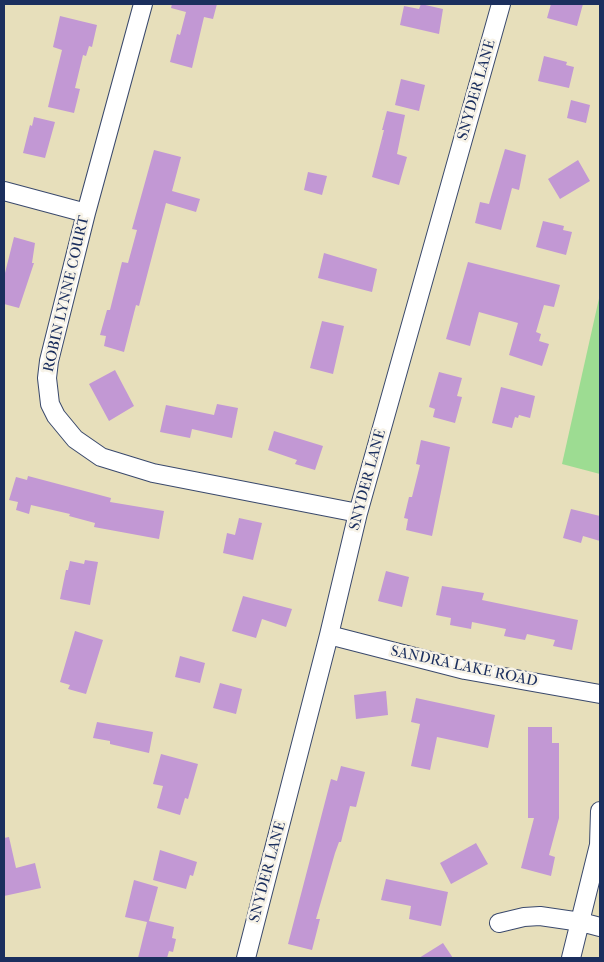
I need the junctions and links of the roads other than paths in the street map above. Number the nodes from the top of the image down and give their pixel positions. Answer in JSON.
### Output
{"nodes":[{"id":1,"x":143,"y":4,"type":"edge"},
{"id":2,"x":501,"y":4,"type":"edge"},
{"id":3,"x":4,"y":191,"type":"edge"},
{"id":4,"x":86,"y":212,"type":"junction"},
{"id":5,"x":358,"y":512,"type":"junction"},
{"id":6,"x":329,"y":635,"type":"junction"},
{"id":7,"x":600,"y":694,"type":"edge"},
{"id":8,"x":600,"y":811,"type":"edge"},
{"id":9,"x":581,"y":922,"type":"junction"},
{"id":10,"x":499,"y":923,"type":"dead end"},
{"id":11,"x":600,"y":927,"type":"edge"},
{"id":12,"x":246,"y":958,"type":"edge"},
{"id":13,"x":572,"y":958,"type":"edge"}],
"edges":[{"from":1,"to":4,"type":"street","name":"ROBIN LYNNE COURT"},
{"from":2,"to":5,"type":"street","name":"SNYDER LANE"},
{"from":3,"to":4,"type":"street"},
{"from":4,"to":5,"type":"street","name":"ROBIN LYNNE COURT"},
{"from":5,"to":6,"type":"street","name":"SNYDER LANE"},
{"from":6,"to":7,"type":"street","name":"SANDRA LAKE ROAD"},
{"from":6,"to":12,"type":"street","name":"SNYDER LANE"},
{"from":8,"to":9,"type":"street"},
{"from":9,"to":10,"type":"street"},
{"from":9,"to":11,"type":"street"},
{"from":9,"to":13,"type":"street"}]}
